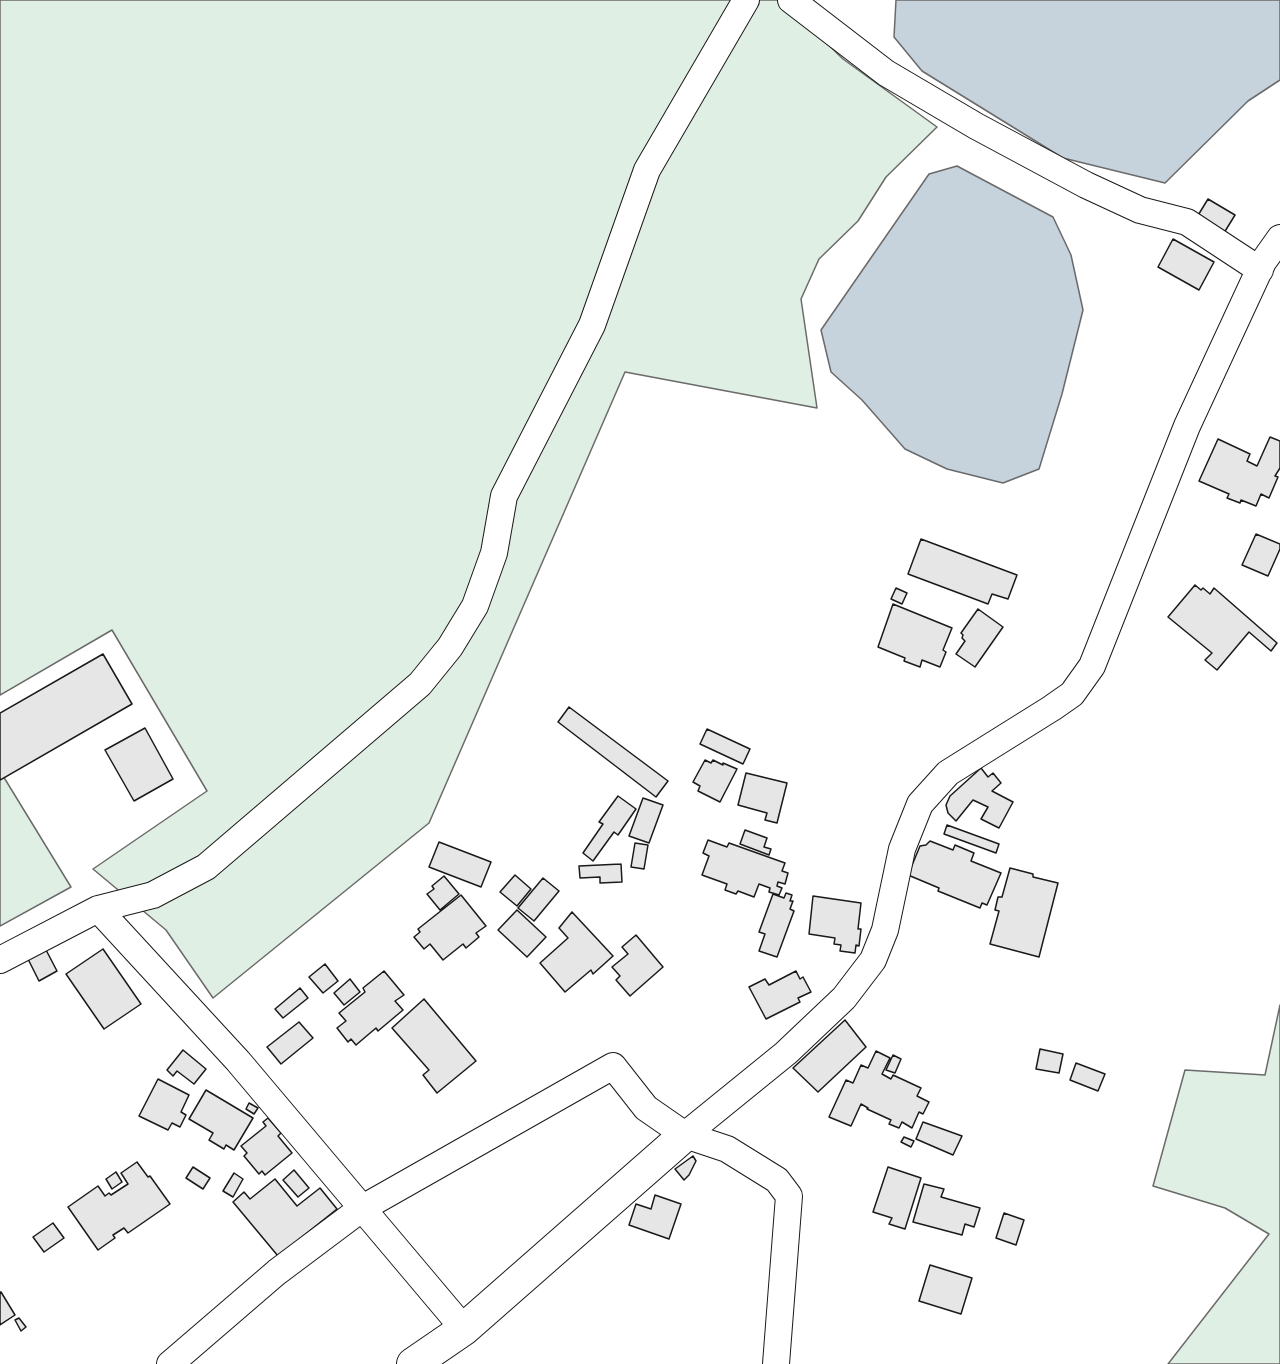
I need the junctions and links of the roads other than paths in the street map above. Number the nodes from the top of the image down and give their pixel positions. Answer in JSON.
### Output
{"nodes":[{"id":1,"x":746,"y":0,"type":"edge"},
{"id":2,"x":791,"y":0,"type":"edge"},
{"id":3,"x":1280,"y":238,"type":"edge"},
{"id":4,"x":1260,"y":270,"type":"junction"},
{"id":5,"x":98,"y":909,"type":"junction"},
{"id":6,"x":0,"y":960,"type":"edge"},
{"id":7,"x":685,"y":1135,"type":"junction"},
{"id":8,"x":361,"y":1209,"type":"junction"},
{"id":9,"x":464,"y":1329,"type":"junction"},
{"id":10,"x":170,"y":1364,"type":"edge"},
{"id":11,"x":413,"y":1364,"type":"edge"},
{"id":12,"x":776,"y":1364,"type":"edge"}],
"edges":[{"from":1,"to":5,"type":"street"},
{"from":2,"to":4,"type":"street"},
{"from":3,"to":4,"type":"street"},
{"from":4,"to":7,"type":"street"},
{"from":5,"to":6,"type":"street"},
{"from":5,"to":8,"type":"street"},
{"from":7,"to":8,"type":"street"},
{"from":7,"to":9,"type":"street"},
{"from":7,"to":12,"type":"street"},
{"from":8,"to":9,"type":"street"},
{"from":8,"to":10,"type":"street"},
{"from":9,"to":11,"type":"street"}]}
